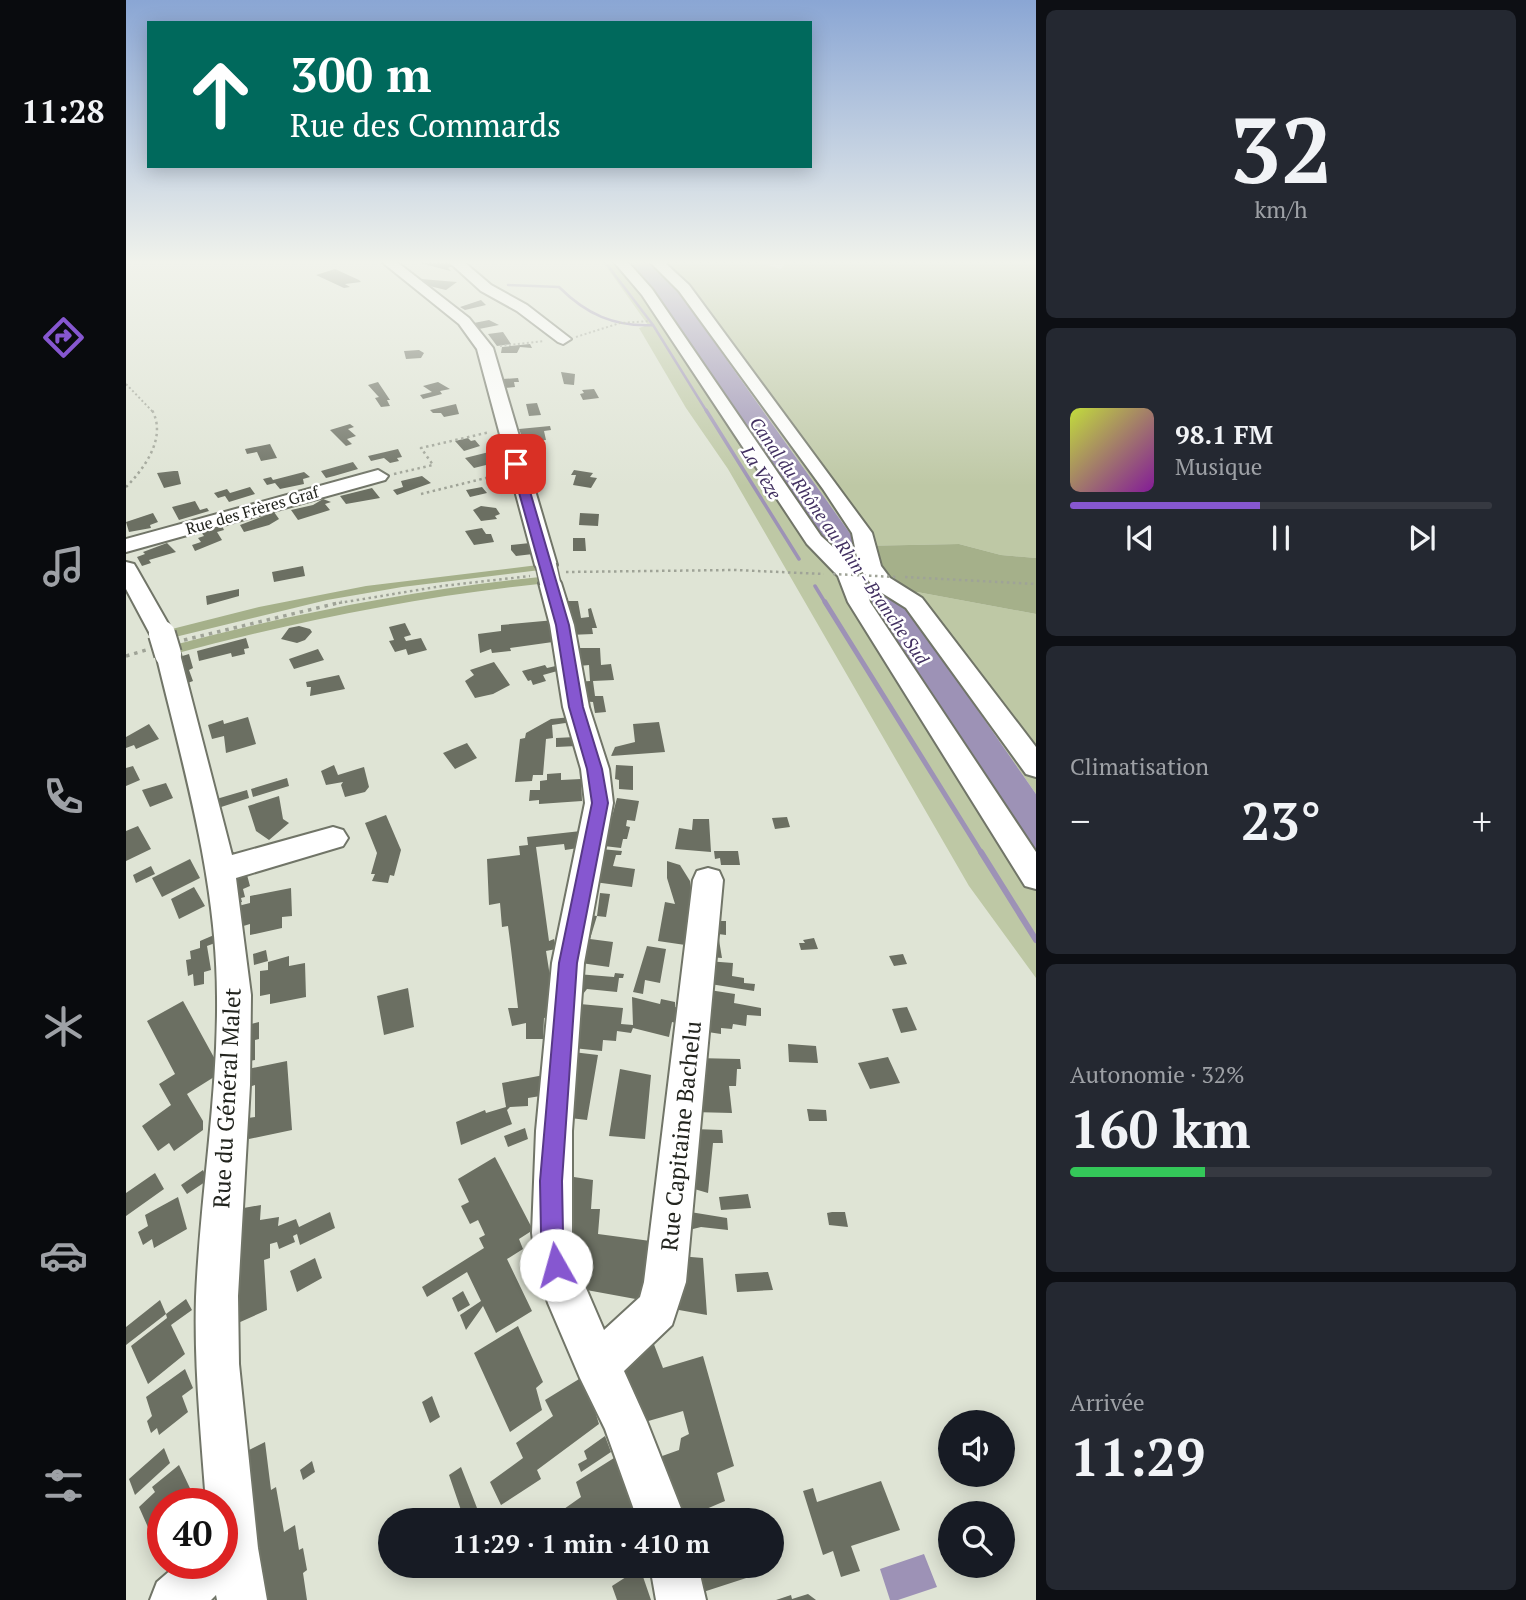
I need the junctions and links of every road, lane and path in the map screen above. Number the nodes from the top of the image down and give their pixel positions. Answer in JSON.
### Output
{"nodes":[{"id":1,"x":476,"y":337,"type":"edge"},
{"id":2,"x":559,"y":337,"type":"edge"},
{"id":3,"x":574,"y":337,"type":"edge"},
{"id":4,"x":677,"y":337,"type":"edge"},
{"id":5,"x":720,"y":337,"type":"edge"},
{"id":6,"x":563,"y":340,"type":"joint"},
{"id":7,"x":529,"y":343,"type":"dead end"},
{"id":8,"x":485,"y":348,"type":"junction"},
{"id":9,"x":126,"y":384,"type":"edge"},
{"id":10,"x":508,"y":428,"type":"junction"},
{"id":11,"x":518,"y":471,"type":"junction"},
{"id":12,"x":378,"y":476,"type":"joint"},
{"id":13,"x":126,"y":487,"type":"edge"},
{"id":14,"x":421,"y":494,"type":"dead end"},
{"id":15,"x":126,"y":546,"type":"edge"},
{"id":16,"x":126,"y":569,"type":"edge"},
{"id":17,"x":549,"y":574,"type":"junction"},
{"id":18,"x":1036,"y":584,"type":"edge"},
{"id":19,"x":165,"y":644,"type":"junction"},
{"id":20,"x":126,"y":656,"type":"edge"},
{"id":21,"x":1036,"y":767,"type":"edge"},
{"id":22,"x":332,"y":838,"type":"dead end"},
{"id":23,"x":219,"y":871,"type":"junction"},
{"id":24,"x":1036,"y":877,"type":"edge"},
{"id":25,"x":708,"y":880,"type":"dead end"},
{"id":26,"x":596,"y":1363,"type":"junction"},
{"id":27,"x":221,"y":1488,"type":"edge"},
{"id":28,"x":657,"y":1508,"type":"edge"},
{"id":29,"x":676,"y":1578,"type":"edge"},
{"id":30,"x":198,"y":1579,"type":"edge"},
{"id":31,"x":233,"y":1579,"type":"edge"},
{"id":32,"x":175,"y":1600,"type":"edge"},
{"id":33,"x":242,"y":1600,"type":"edge"},
{"id":34,"x":681,"y":1600,"type":"edge"}],
"edges":[{"from":1,"to":8,"type":"street"},
{"from":2,"to":6,"type":"street"},
{"from":3,"to":6,"type":"path"},
{"from":4,"to":24,"type":"street"},
{"from":5,"to":21,"type":"street"},
{"from":7,"to":8,"type":"path"},
{"from":8,"to":10,"type":"street"},
{"from":9,"to":13,"type":"path"},
{"from":10,"to":11,"type":"street"},
{"from":10,"to":12,"type":"path"},
{"from":11,"to":14,"type":"path"},
{"from":11,"to":17,"type":"street"},
{"from":12,"to":15,"type":"street","name":"Rue des Frères Graf"},
{"from":16,"to":19,"type":"street","name":"Rue du Général Malet"},
{"from":17,"to":18,"type":"path","bridge":true},
{"from":17,"to":19,"type":"path"},
{"from":17,"to":26,"type":"street"},
{"from":19,"to":20,"type":"path"},
{"from":19,"to":23,"type":"street","name":"Rue du Général Malet"},
{"from":22,"to":23,"type":"street"},
{"from":23,"to":27,"type":"street","name":"Rue du Général Malet"},
{"from":25,"to":26,"type":"street","name":"Rue Capitaine Bachelu"},
{"from":26,"to":28,"type":"street"},
{"from":29,"to":34,"type":"street"},
{"from":30,"to":32,"type":"street"},
{"from":31,"to":33,"type":"street","name":"Rue du Général Malet"}]}
